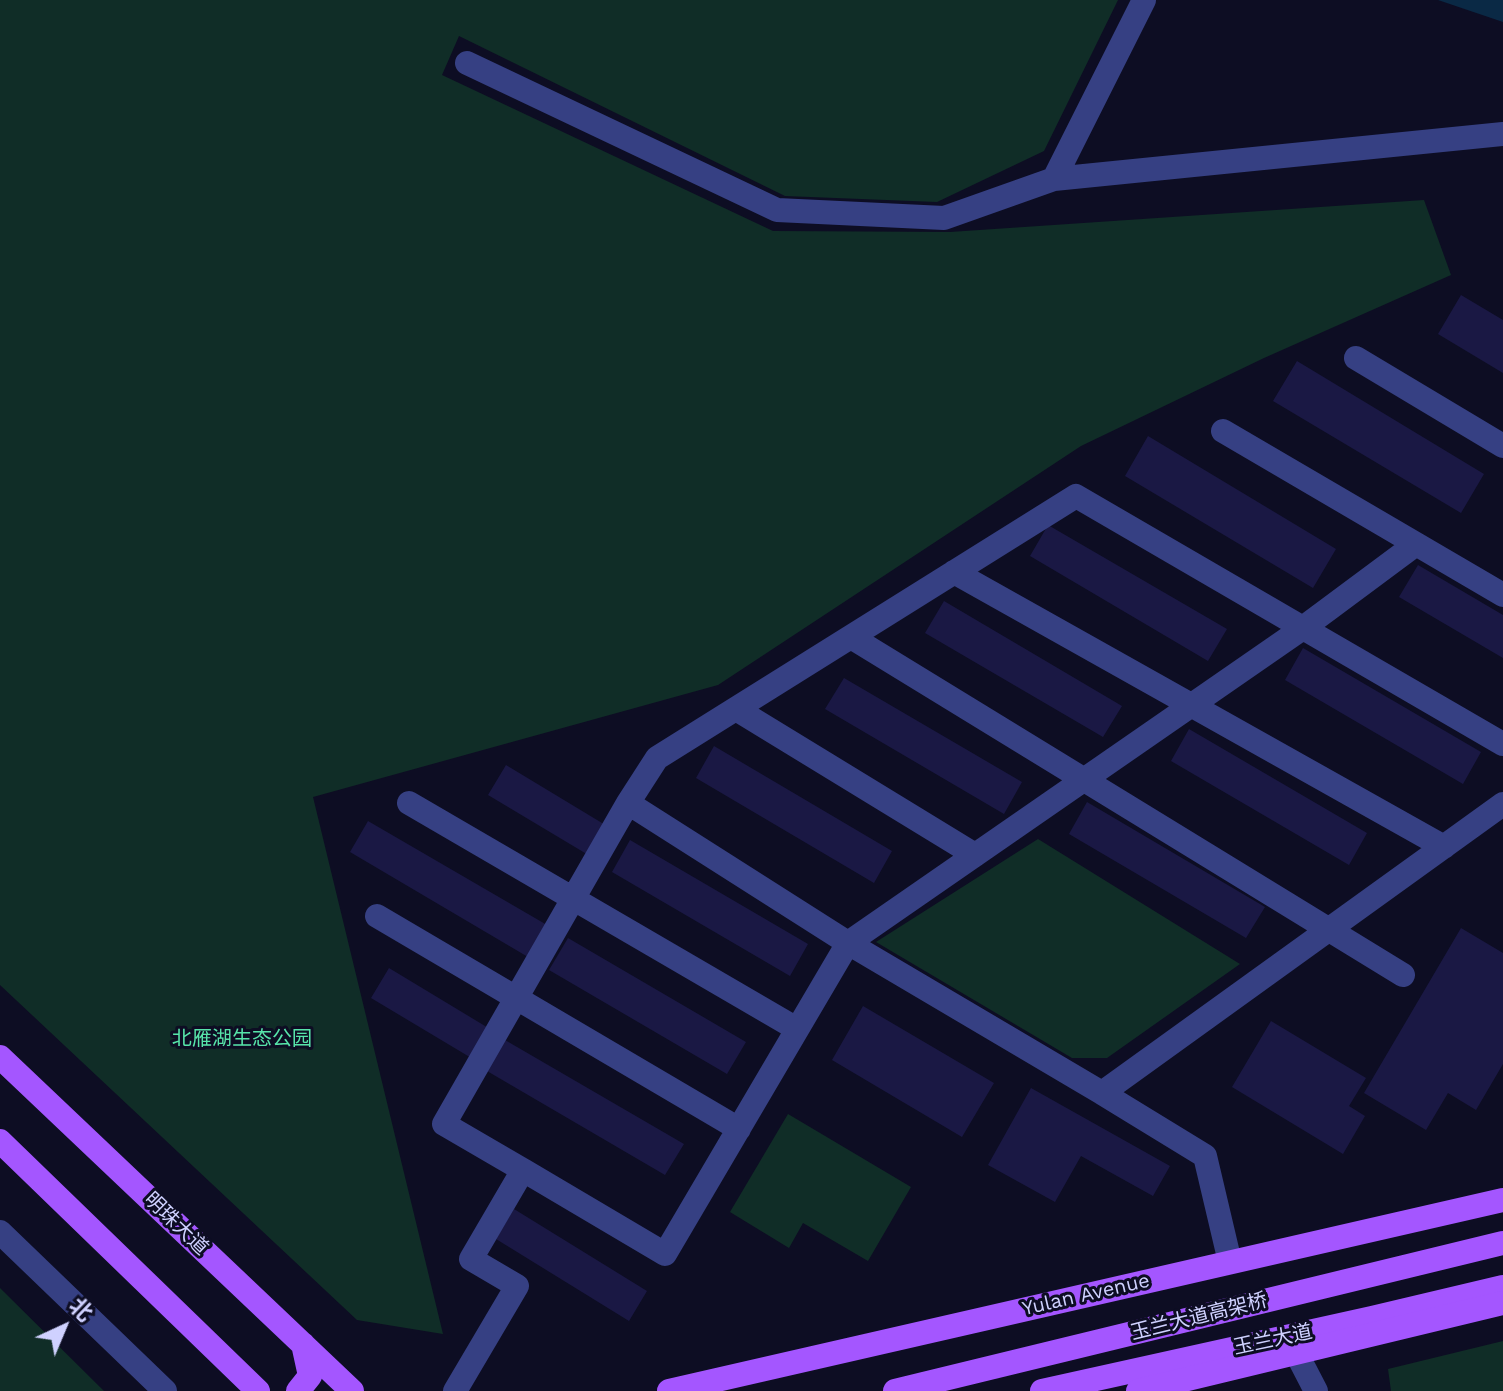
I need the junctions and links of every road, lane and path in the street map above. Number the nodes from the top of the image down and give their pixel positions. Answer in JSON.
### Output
{"nodes":[{"id":1,"x":1144,"y":0,"type":"edge"},
{"id":2,"x":467,"y":63,"type":"dead end"},
{"id":3,"x":1503,"y":134,"type":"edge"},
{"id":4,"x":1054,"y":179,"type":"junction"},
{"id":5,"x":1356,"y":358,"type":"dead end"},
{"id":6,"x":1223,"y":431,"type":"dead end"},
{"id":7,"x":1503,"y":446,"type":"edge"},
{"id":8,"x":1416,"y":544,"type":"junction"},
{"id":9,"x":954,"y":572,"type":"junction"},
{"id":10,"x":1503,"y":595,"type":"edge"},
{"id":11,"x":1303,"y":628,"type":"junction"},
{"id":12,"x":851,"y":637,"type":"junction"},
{"id":13,"x":1192,"y":706,"type":"junction"},
{"id":14,"x":736,"y":709,"type":"junction"},
{"id":15,"x":1503,"y":744,"type":"edge"},
{"id":16,"x":1085,"y":779,"type":"junction"},
{"id":17,"x":409,"y":803,"type":"dead end"},
{"id":18,"x":628,"y":803,"type":"junction"},
{"id":19,"x":1503,"y":804,"type":"edge"},
{"id":20,"x":1444,"y":847,"type":"junction"},
{"id":21,"x":975,"y":855,"type":"junction"},
{"id":22,"x":573,"y":899,"type":"junction"},
{"id":23,"x":377,"y":916,"type":"dead end"},
{"id":24,"x":1329,"y":929,"type":"junction"},
{"id":25,"x":848,"y":943,"type":"junction"},
{"id":26,"x":1403,"y":975,"type":"dead end"},
{"id":27,"x":516,"y":998,"type":"junction"},
{"id":28,"x":797,"y":1029,"type":"junction"},
{"id":29,"x":0,"y":1057,"type":"edge"},
{"id":30,"x":1102,"y":1093,"type":"junction"},
{"id":31,"x":739,"y":1129,"type":"junction"},
{"id":32,"x":0,"y":1141,"type":"edge"},
{"id":33,"x":523,"y":1170,"type":"junction"},
{"id":34,"x":1503,"y":1200,"type":"edge"},
{"id":35,"x":0,"y":1232,"type":"edge"},
{"id":36,"x":1503,"y":1243,"type":"edge"},
{"id":37,"x":1230,"y":1262,"type":"junction"},
{"id":38,"x":1503,"y":1287,"type":"edge"},
{"id":39,"x":1503,"y":1303,"type":"edge"},
{"id":40,"x":1288,"y":1337,"type":"junction"},
{"id":41,"x":303,"y":1344,"type":"junction"},
{"id":42,"x":165,"y":1391,"type":"edge"},
{"id":43,"x":258,"y":1391,"type":"edge"},
{"id":44,"x":298,"y":1391,"type":"edge"},
{"id":45,"x":352,"y":1391,"type":"edge"},
{"id":46,"x":455,"y":1391,"type":"edge"},
{"id":47,"x":669,"y":1391,"type":"edge"},
{"id":48,"x":895,"y":1391,"type":"edge"},
{"id":49,"x":1042,"y":1391,"type":"edge"},
{"id":50,"x":1138,"y":1391,"type":"edge"},
{"id":51,"x":1316,"y":1391,"type":"edge"}],
"edges":[{"from":1,"to":4,"type":"street"},
{"from":2,"to":4,"type":"street"},
{"from":3,"to":4,"type":"street"},
{"from":5,"to":7,"type":"street"},
{"from":6,"to":8,"type":"street"},
{"from":8,"to":10,"type":"street"},
{"from":8,"to":11,"type":"street"},
{"from":9,"to":11,"type":"street"},
{"from":9,"to":12,"type":"street"},
{"from":9,"to":13,"type":"street"},
{"from":11,"to":13,"type":"street"},
{"from":11,"to":15,"type":"street"},
{"from":12,"to":14,"type":"street"},
{"from":12,"to":16,"type":"street"},
{"from":13,"to":16,"type":"street"},
{"from":13,"to":20,"type":"street"},
{"from":14,"to":18,"type":"street"},
{"from":14,"to":21,"type":"street"},
{"from":16,"to":21,"type":"street"},
{"from":16,"to":24,"type":"street"},
{"from":17,"to":22,"type":"street"},
{"from":18,"to":22,"type":"street"},
{"from":18,"to":25,"type":"street"},
{"from":19,"to":20,"type":"street"},
{"from":20,"to":24,"type":"street"},
{"from":21,"to":25,"type":"street"},
{"from":22,"to":27,"type":"street"},
{"from":22,"to":28,"type":"street"},
{"from":23,"to":27,"type":"street"},
{"from":24,"to":26,"type":"street"},
{"from":24,"to":30,"type":"street"},
{"from":25,"to":28,"type":"street"},
{"from":25,"to":30,"type":"street"},
{"from":27,"to":31,"type":"street"},
{"from":27,"to":33,"type":"street"},
{"from":28,"to":31,"type":"street"},
{"from":29,"to":41,"type":"main road","name":"明珠大道"},
{"from":30,"to":37,"type":"street"},
{"from":31,"to":33,"type":"street"},
{"from":32,"to":43,"type":"main road"},
{"from":33,"to":46,"type":"street"},
{"from":34,"to":37,"type":"main road","name":"Yulan Avenue"},
{"from":35,"to":42,"type":"street"},
{"from":36,"to":48,"type":"main road","name":"玉兰大道高架桥"},
{"from":37,"to":47,"type":"main road","name":"Yulan Avenue"},
{"from":38,"to":40,"type":"main road","name":"玉兰大道"},
{"from":39,"to":50,"type":"main road","bridge":true},
{"from":40,"to":49,"type":"main road","name":"玉兰大道"},
{"from":40,"to":51,"type":"street"},
{"from":41,"to":44,"type":"main road"},
{"from":41,"to":45,"type":"main road","name":"明珠大道"}]}
